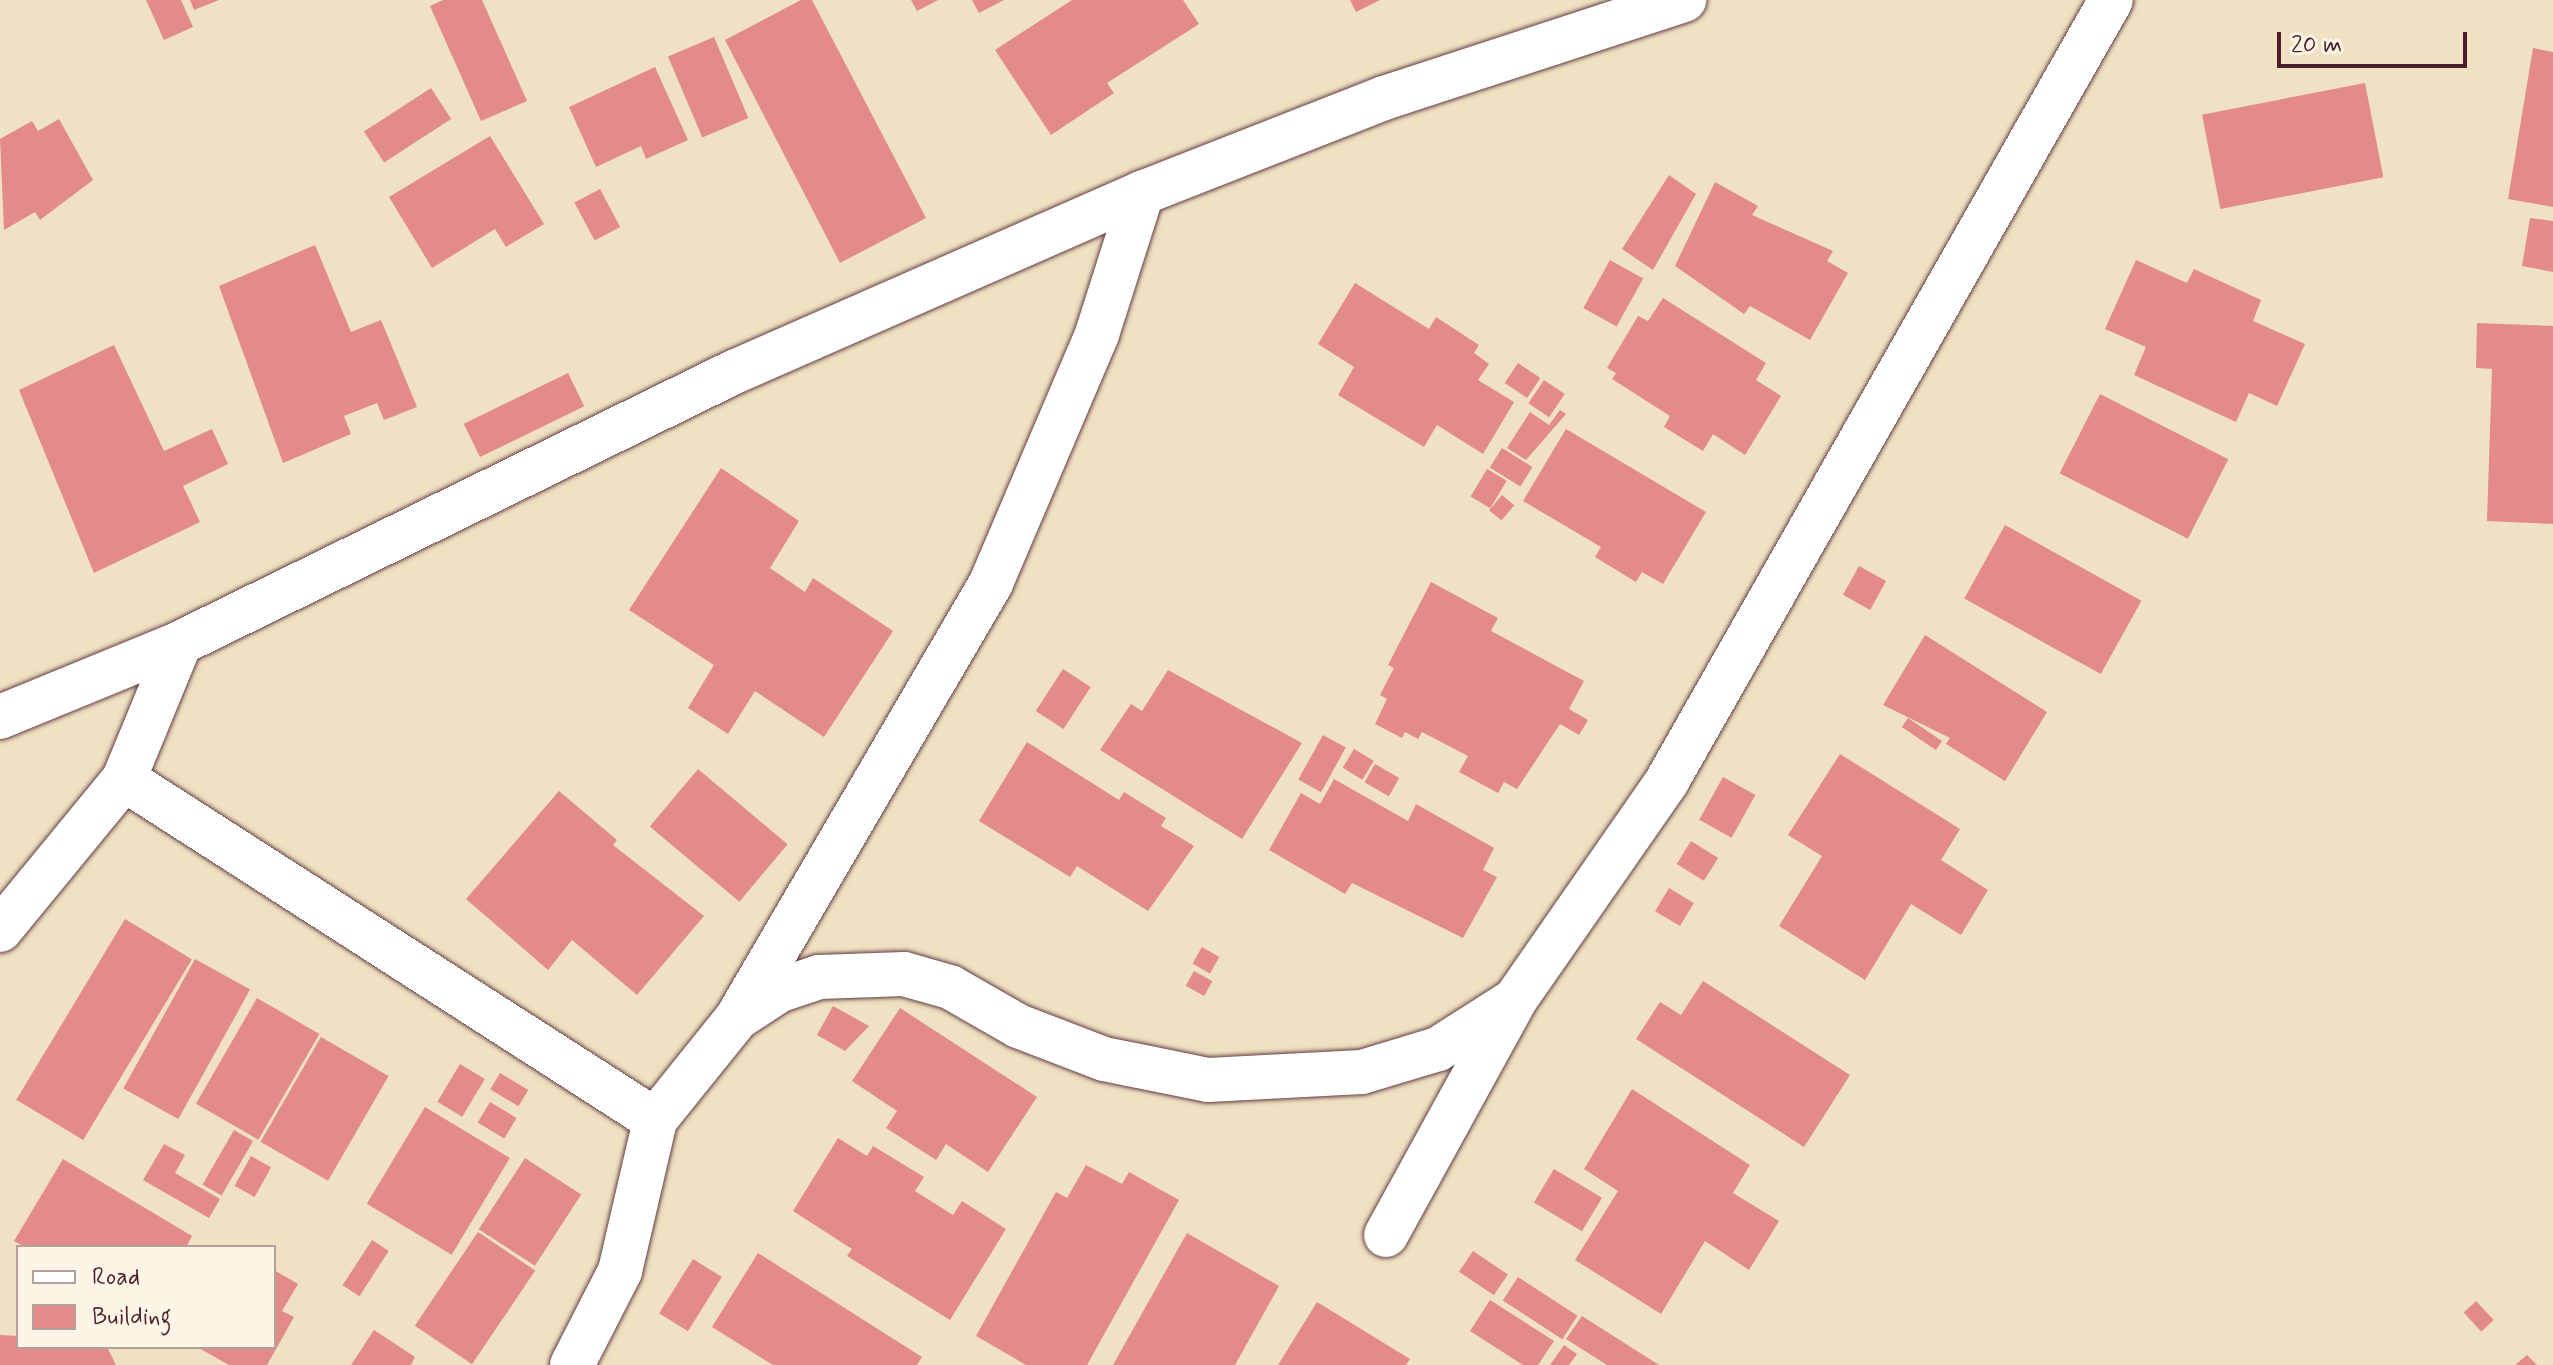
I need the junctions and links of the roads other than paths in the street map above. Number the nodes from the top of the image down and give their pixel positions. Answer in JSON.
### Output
{"nodes":[{"id":1,"x":1684,"y":0,"type":"edge"},
{"id":2,"x":2111,"y":0,"type":"edge"},
{"id":3,"x":1142,"y":193,"type":"junction"},
{"id":4,"x":180,"y":643,"type":"junction"},
{"id":5,"x":0,"y":717,"type":"edge"},
{"id":6,"x":124,"y":779,"type":"junction"},
{"id":7,"x":0,"y":930,"type":"edge"},
{"id":8,"x":1515,"y":1000,"type":"junction"},
{"id":9,"x":737,"y":1018,"type":"junction"},
{"id":10,"x":655,"y":1120,"type":"junction"},
{"id":11,"x":1386,"y":1235,"type":"dead end"},
{"id":12,"x":572,"y":1365,"type":"edge"}],
"edges":[{"from":1,"to":3,"type":"street"},
{"from":2,"to":8,"type":"street"},
{"from":3,"to":4,"type":"street"},
{"from":3,"to":9,"type":"street"},
{"from":4,"to":5,"type":"street"},
{"from":4,"to":6,"type":"street"},
{"from":6,"to":7,"type":"street"},
{"from":6,"to":10,"type":"street"},
{"from":8,"to":9,"type":"street"},
{"from":8,"to":11,"type":"street"},
{"from":9,"to":10,"type":"street"},
{"from":10,"to":12,"type":"street"}]}
